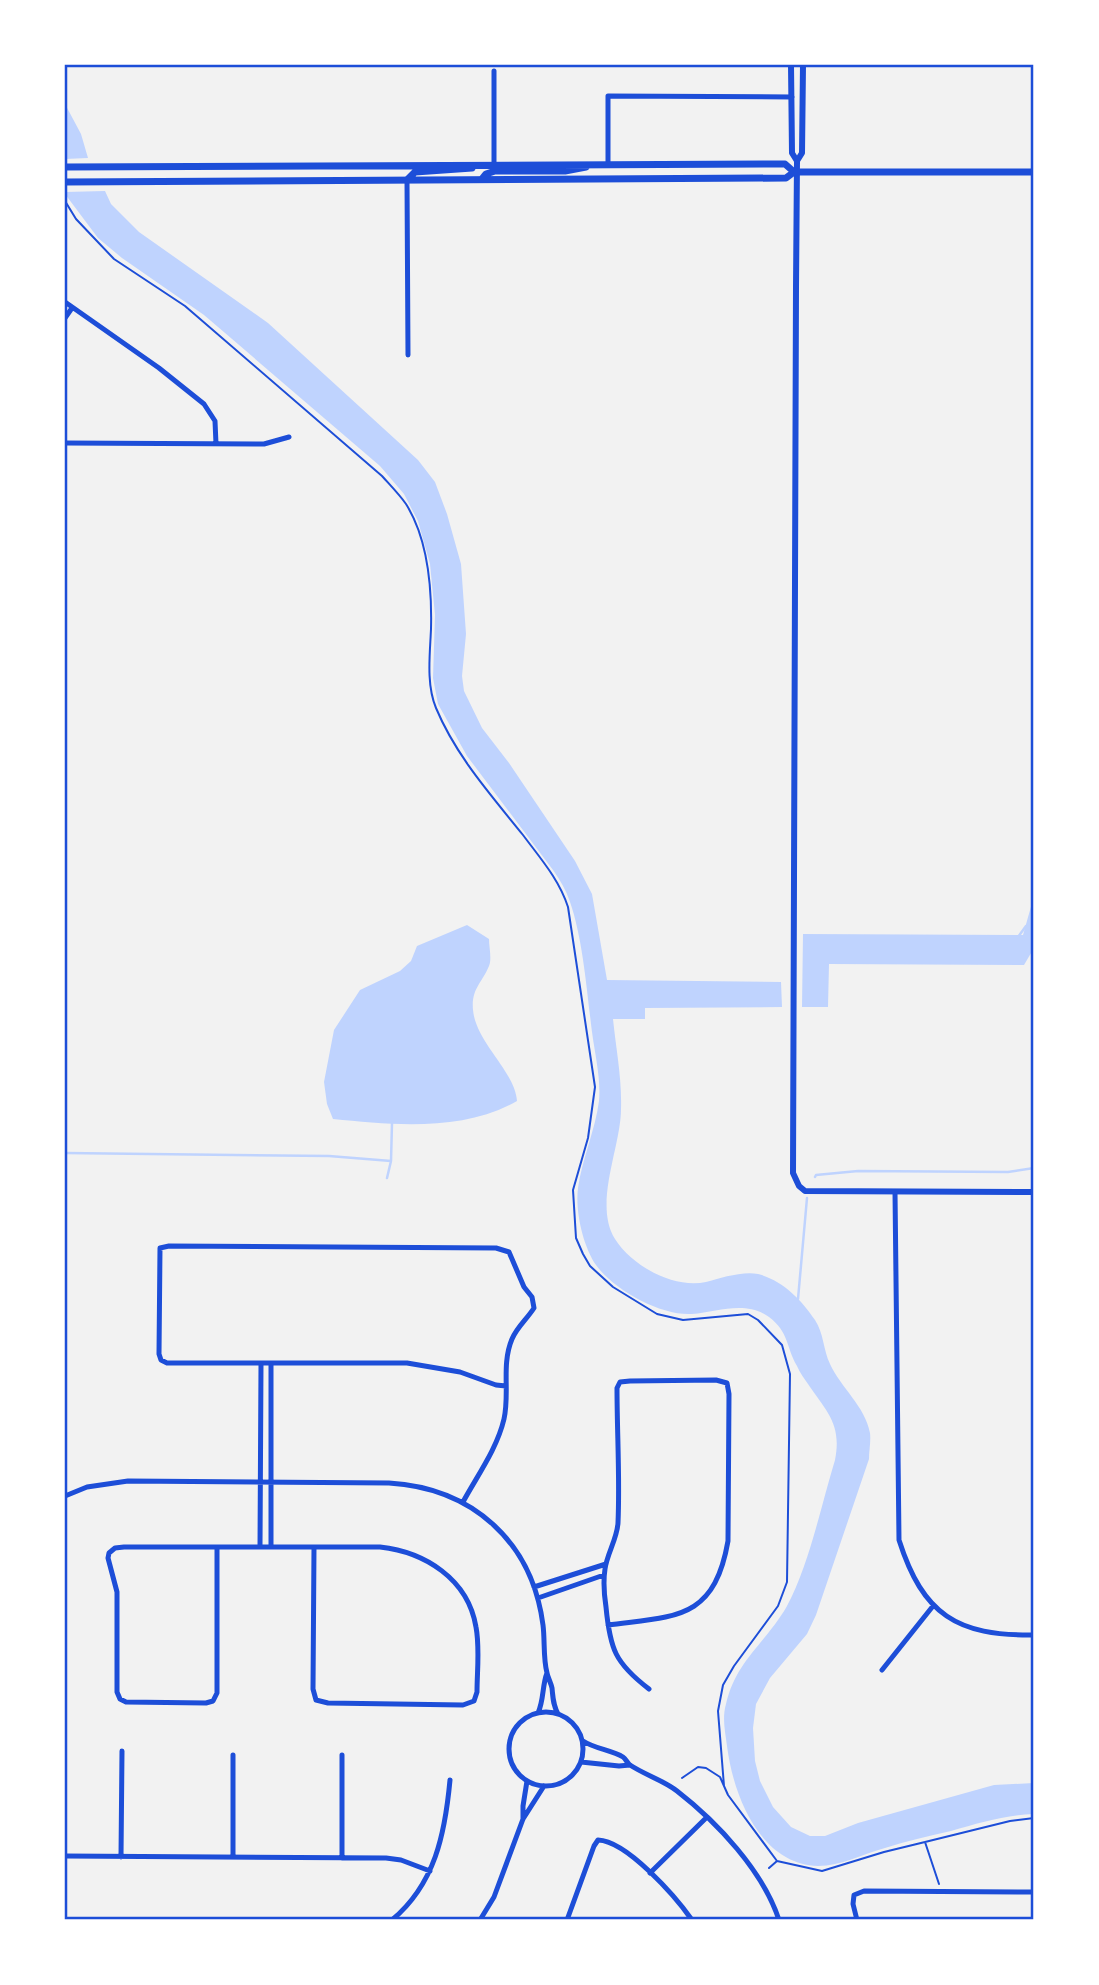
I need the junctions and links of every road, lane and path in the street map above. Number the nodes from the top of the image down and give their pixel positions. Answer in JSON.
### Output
{"nodes":[{"id":1,"x":791,"y":65,"type":"edge"},
{"id":2,"x":803,"y":65,"type":"edge"},
{"id":3,"x":494,"y":71,"type":"dead end"},
{"id":4,"x":792,"y":97,"type":"junction"},
{"id":5,"x":797,"y":161,"type":"junction"},
{"id":6,"x":607,"y":163,"type":"junction"},
{"id":7,"x":494,"y":164,"type":"junction"},
{"id":8,"x":65,"y":167,"type":"edge"},
{"id":9,"x":795,"y":172,"type":"junction"},
{"id":10,"x":1034,"y":172,"type":"edge"},
{"id":11,"x":482,"y":179,"type":"junction"},
{"id":12,"x":407,"y":180,"type":"junction"},
{"id":13,"x":65,"y":182,"type":"edge"},
{"id":14,"x":65,"y":201,"type":"edge"},
{"id":15,"x":65,"y":302,"type":"edge"},
{"id":16,"x":72,"y":308,"type":"junction"},
{"id":17,"x":65,"y":318,"type":"edge"},
{"id":18,"x":408,"y":355,"type":"dead end"},
{"id":19,"x":289,"y":437,"type":"dead end"},
{"id":20,"x":65,"y":443,"type":"edge"},
{"id":21,"x":216,"y":444,"type":"junction"},
{"id":22,"x":895,"y":1192,"type":"junction"},
{"id":23,"x":1034,"y":1192,"type":"edge"},
{"id":24,"x":271,"y":1363,"type":"junction"},
{"id":25,"x":261,"y":1364,"type":"junction"},
{"id":26,"x":506,"y":1386,"type":"junction"},
{"id":27,"x":261,"y":1482,"type":"junction"},
{"id":28,"x":271,"y":1483,"type":"junction"},
{"id":29,"x":65,"y":1496,"type":"edge"},
{"id":30,"x":463,"y":1502,"type":"junction"},
{"id":31,"x":217,"y":1547,"type":"junction"},
{"id":32,"x":260,"y":1547,"type":"junction"},
{"id":33,"x":271,"y":1547,"type":"junction"},
{"id":34,"x":314,"y":1547,"type":"junction"},
{"id":35,"x":606,"y":1564,"type":"junction"},
{"id":36,"x":604,"y":1575,"type":"junction"},
{"id":37,"x":534,"y":1587,"type":"junction"},
{"id":38,"x":538,"y":1598,"type":"junction"},
{"id":39,"x":933,"y":1606,"type":"junction"},
{"id":40,"x":608,"y":1625,"type":"junction"},
{"id":41,"x":1034,"y":1635,"type":"edge"},
{"id":42,"x":882,"y":1670,"type":"dead end"},
{"id":43,"x":547,"y":1673,"type":"junction"},
{"id":44,"x":649,"y":1689,"type":"dead end"},
{"id":45,"x":538,"y":1713,"type":"junction"},
{"id":46,"x":558,"y":1714,"type":"junction"},
{"id":47,"x":583,"y":1741,"type":"junction"},
{"id":48,"x":122,"y":1751,"type":"dead end"},
{"id":49,"x":233,"y":1755,"type":"dead end"},
{"id":50,"x":342,"y":1755,"type":"dead end"},
{"id":51,"x":581,"y":1762,"type":"junction"},
{"id":52,"x":630,"y":1765,"type":"junction"},
{"id":53,"x":682,"y":1778,"type":"dead end"},
{"id":54,"x":450,"y":1780,"type":"dead end"},
{"id":55,"x":527,"y":1781,"type":"junction"},
{"id":56,"x":544,"y":1786,"type":"junction"},
{"id":57,"x":724,"y":1786,"type":"junction"},
{"id":58,"x":706,"y":1818,"type":"junction"},
{"id":59,"x":1034,"y":1818,"type":"edge"},
{"id":60,"x":523,"y":1819,"type":"junction"},
{"id":61,"x":925,"y":1842,"type":"junction"},
{"id":62,"x":65,"y":1856,"type":"edge"},
{"id":63,"x":121,"y":1857,"type":"junction"},
{"id":64,"x":233,"y":1857,"type":"junction"},
{"id":65,"x":342,"y":1858,"type":"junction"},
{"id":66,"x":777,"y":1861,"type":"junction"},
{"id":67,"x":769,"y":1868,"type":"dead end"},
{"id":68,"x":430,"y":1871,"type":"junction"},
{"id":69,"x":650,"y":1873,"type":"junction"},
{"id":70,"x":939,"y":1892,"type":"junction"},
{"id":71,"x":1034,"y":1892,"type":"edge"},
{"id":72,"x":392,"y":1920,"type":"edge"},
{"id":73,"x":480,"y":1920,"type":"edge"},
{"id":74,"x":567,"y":1920,"type":"edge"},
{"id":75,"x":692,"y":1920,"type":"edge"},
{"id":76,"x":779,"y":1920,"type":"edge"},
{"id":77,"x":857,"y":1920,"type":"edge"}],
"edges":[{"from":1,"to":4,"type":"street"},
{"from":2,"to":5,"type":"street"},
{"from":3,"to":7,"type":"street"},
{"from":4,"to":5,"type":"street"},
{"from":4,"to":6,"type":"street"},
{"from":5,"to":9,"type":"street"},
{"from":6,"to":7,"type":"main road"},
{"from":6,"to":9,"type":"main road"},
{"from":6,"to":11,"type":"main road"},
{"from":7,"to":8,"type":"main road"},
{"from":7,"to":12,"type":"main road"},
{"from":9,"to":10,"type":"main road"},
{"from":9,"to":11,"type":"main road"},
{"from":9,"to":22,"type":"street"},
{"from":11,"to":12,"type":"main road"},
{"from":12,"to":13,"type":"main road"},
{"from":12,"to":18,"type":"street"},
{"from":14,"to":57,"type":"path"},
{"from":15,"to":16,"type":"street"},
{"from":16,"to":17,"type":"street"},
{"from":16,"to":21,"type":"street"},
{"from":19,"to":21,"type":"street"},
{"from":20,"to":21,"type":"street"},
{"from":22,"to":23,"type":"street"},
{"from":22,"to":39,"type":"street"},
{"from":24,"to":25,"type":"street"},
{"from":24,"to":26,"type":"street"},
{"from":24,"to":28,"type":"street"},
{"from":25,"to":26,"type":"street"},
{"from":25,"to":27,"type":"street"},
{"from":26,"to":30,"type":"street"},
{"from":27,"to":28,"type":"street"},
{"from":27,"to":29,"type":"street"},
{"from":27,"to":32,"type":"street"},
{"from":28,"to":30,"type":"street"},
{"from":28,"to":33,"type":"street"},
{"from":30,"to":37,"type":"street"},
{"from":31,"to":31,"type":"street"},
{"from":31,"to":32,"type":"street"},
{"from":32,"to":33,"type":"street"},
{"from":33,"to":34,"type":"street"},
{"from":34,"to":34,"type":"street"},
{"from":35,"to":36,"type":"street"},
{"from":35,"to":37,"type":"street"},
{"from":35,"to":40,"type":"street"},
{"from":36,"to":38,"type":"street"},
{"from":36,"to":40,"type":"street"},
{"from":37,"to":38,"type":"street"},
{"from":38,"to":43,"type":"street"},
{"from":39,"to":41,"type":"street"},
{"from":39,"to":42,"type":"street"},
{"from":40,"to":44,"type":"street"},
{"from":43,"to":45,"type":"street"},
{"from":43,"to":46,"type":"street"},
{"from":45,"to":46,"type":"street"},
{"from":45,"to":55,"type":"street"},
{"from":46,"to":47,"type":"street"},
{"from":47,"to":51,"type":"street"},
{"from":47,"to":52,"type":"street"},
{"from":48,"to":63,"type":"street"},
{"from":49,"to":64,"type":"street"},
{"from":50,"to":65,"type":"street"},
{"from":51,"to":52,"type":"street"},
{"from":51,"to":56,"type":"street"},
{"from":52,"to":58,"type":"street"},
{"from":53,"to":57,"type":"path"},
{"from":54,"to":68,"type":"street"},
{"from":55,"to":56,"type":"street"},
{"from":55,"to":60,"type":"street"},
{"from":56,"to":60,"type":"street"},
{"from":57,"to":66,"type":"path"},
{"from":58,"to":69,"type":"street"},
{"from":58,"to":76,"type":"street"},
{"from":59,"to":61,"type":"path"},
{"from":60,"to":73,"type":"street"},
{"from":61,"to":66,"type":"path"},
{"from":61,"to":70,"type":"path"},
{"from":62,"to":63,"type":"street"},
{"from":63,"to":64,"type":"street"},
{"from":64,"to":65,"type":"street"},
{"from":65,"to":68,"type":"street"},
{"from":66,"to":67,"type":"path"},
{"from":68,"to":72,"type":"street"},
{"from":69,"to":74,"type":"street"},
{"from":69,"to":75,"type":"street"},
{"from":70,"to":71,"type":"street"},
{"from":70,"to":77,"type":"street"}]}
